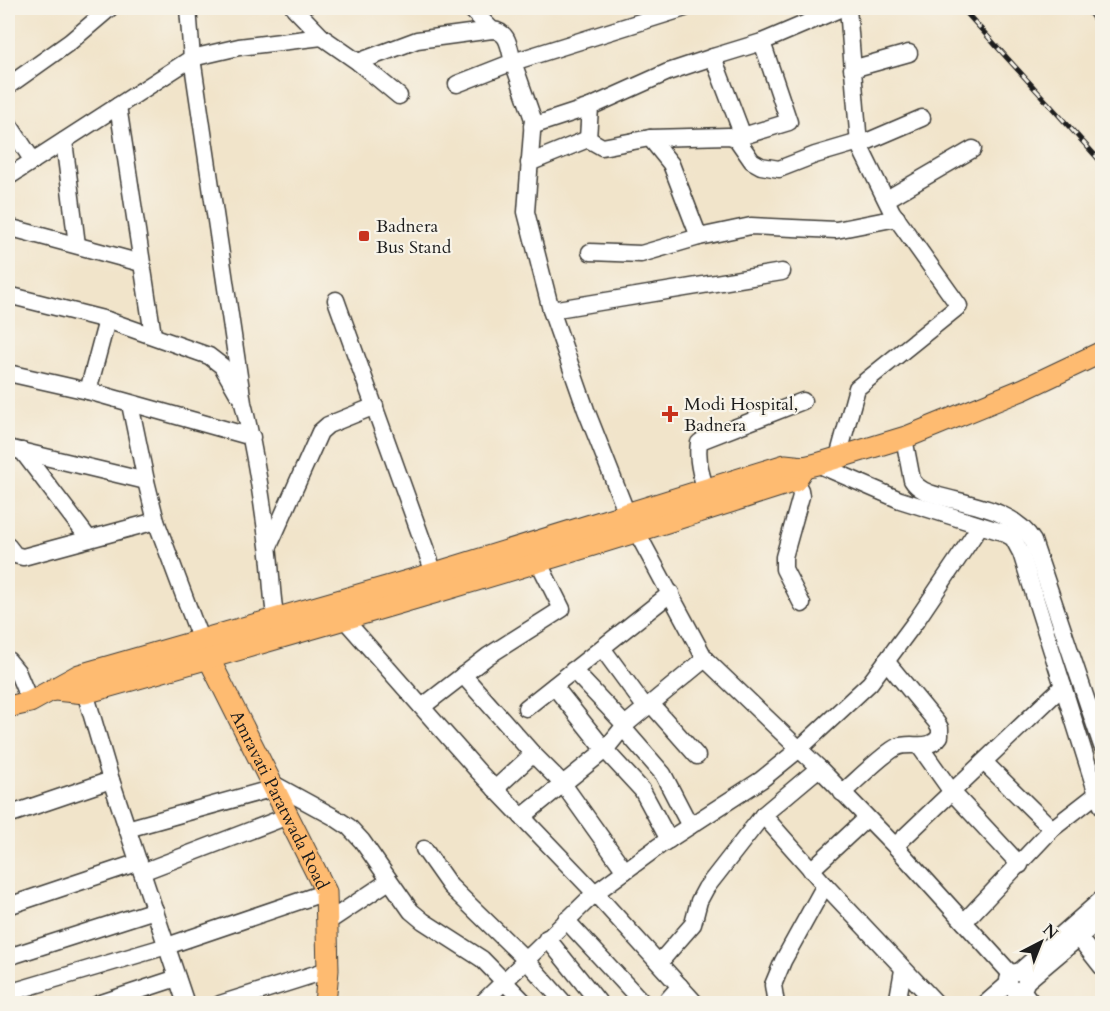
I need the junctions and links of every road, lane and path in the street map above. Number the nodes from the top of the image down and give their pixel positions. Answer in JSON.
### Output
{"nodes":[{"id":1,"x":110,"y":8,"type":"edge"},
{"id":2,"x":188,"y":8,"type":"edge"},
{"id":3,"x":294,"y":8,"type":"edge"},
{"id":4,"x":470,"y":8,"type":"edge"},
{"id":5,"x":685,"y":8,"type":"edge"},
{"id":6,"x":842,"y":8,"type":"edge"},
{"id":7,"x":848,"y":8,"type":"edge"},
{"id":8,"x":1095,"y":8,"type":"edge"},
{"id":9,"x":1102,"y":18,"type":"edge"},
{"id":10,"x":492,"y":30,"type":"junction"},
{"id":11,"x":322,"y":37,"type":"junction"},
{"id":12,"x":762,"y":42,"type":"junction"},
{"id":13,"x":909,"y":53,"type":"dead end"},
{"id":14,"x":713,"y":57,"type":"junction"},
{"id":15,"x":192,"y":58,"type":"junction"},
{"id":16,"x":358,"y":62,"type":"junction"},
{"id":17,"x":513,"y":62,"type":"junction"},
{"id":18,"x":852,"y":69,"type":"junction"},
{"id":19,"x":456,"y":84,"type":"dead end"},
{"id":20,"x":8,"y":86,"type":"edge"},
{"id":21,"x":399,"y":96,"type":"dead end"},
{"id":22,"x":118,"y":106,"type":"junction"},
{"id":23,"x":590,"y":107,"type":"junction"},
{"id":24,"x":922,"y":118,"type":"dead end"},
{"id":25,"x":8,"y":123,"type":"edge"},
{"id":26,"x":532,"y":126,"type":"junction"},
{"id":27,"x":739,"y":137,"type":"junction"},
{"id":28,"x":650,"y":138,"type":"junction"},
{"id":29,"x":588,"y":139,"type":"junction"},
{"id":30,"x":64,"y":141,"type":"junction"},
{"id":31,"x":859,"y":144,"type":"junction"},
{"id":32,"x":973,"y":149,"type":"dead end"},
{"id":33,"x":33,"y":161,"type":"junction"},
{"id":34,"x":529,"y":163,"type":"junction"},
{"id":35,"x":8,"y":177,"type":"edge"},
{"id":36,"x":887,"y":199,"type":"junction"},
{"id":37,"x":897,"y":218,"type":"junction"},
{"id":38,"x":8,"y":227,"type":"edge"},
{"id":39,"x":699,"y":237,"type":"junction"},
{"id":40,"x":77,"y":245,"type":"junction"},
{"id":41,"x":590,"y":252,"type":"dead end"},
{"id":42,"x":141,"y":263,"type":"junction"},
{"id":43,"x":782,"y":272,"type":"dead end"},
{"id":44,"x":8,"y":295,"type":"edge"},
{"id":45,"x":336,"y":300,"type":"dead end"},
{"id":46,"x":551,"y":310,"type":"junction"},
{"id":47,"x":107,"y":320,"type":"junction"},
{"id":48,"x":153,"y":335,"type":"junction"},
{"id":49,"x":1102,"y":352,"type":"edge"},
{"id":50,"x":8,"y":373,"type":"edge"},
{"id":51,"x":88,"y":391,"type":"junction"},
{"id":52,"x":803,"y":401,"type":"dead end"},
{"id":53,"x":243,"y":403,"type":"junction"},
{"id":54,"x":130,"y":404,"type":"junction"},
{"id":55,"x":375,"y":405,"type":"junction"},
{"id":56,"x":252,"y":437,"type":"junction"},
{"id":57,"x":904,"y":438,"type":"junction"},
{"id":58,"x":15,"y":449,"type":"edge"},
{"id":59,"x":838,"y":457,"type":"junction"},
{"id":60,"x":800,"y":469,"type":"junction"},
{"id":61,"x":146,"y":481,"type":"junction"},
{"id":62,"x":915,"y":485,"type":"junction"},
{"id":63,"x":709,"y":499,"type":"junction"},
{"id":64,"x":900,"y":499,"type":"junction"},
{"id":65,"x":627,"y":514,"type":"junction"},
{"id":66,"x":156,"y":521,"type":"junction"},
{"id":67,"x":980,"y":526,"type":"junction"},
{"id":68,"x":637,"y":533,"type":"junction"},
{"id":69,"x":89,"y":539,"type":"junction"},
{"id":70,"x":8,"y":546,"type":"edge"},
{"id":71,"x":268,"y":546,"type":"junction"},
{"id":72,"x":538,"y":561,"type":"junction"},
{"id":73,"x":437,"y":582,"type":"junction"},
{"id":74,"x":670,"y":593,"type":"junction"},
{"id":75,"x":802,"y":604,"type":"dead end"},
{"id":76,"x":345,"y":620,"type":"junction"},
{"id":77,"x":278,"y":627,"type":"junction"},
{"id":78,"x":602,"y":648,"type":"junction"},
{"id":79,"x":204,"y":650,"type":"junction"},
{"id":80,"x":705,"y":659,"type":"junction"},
{"id":81,"x":8,"y":660,"type":"edge"},
{"id":82,"x":886,"y":661,"type":"junction"},
{"id":83,"x":573,"y":670,"type":"junction"},
{"id":84,"x":463,"y":675,"type":"junction"},
{"id":85,"x":82,"y":684,"type":"junction"},
{"id":86,"x":554,"y":686,"type":"junction"},
{"id":87,"x":1063,"y":686,"type":"junction"},
{"id":88,"x":30,"y":702,"type":"junction"},
{"id":89,"x":422,"y":706,"type":"junction"},
{"id":90,"x":648,"y":706,"type":"junction"},
{"id":91,"x":8,"y":707,"type":"edge"},
{"id":92,"x":526,"y":708,"type":"dead end"},
{"id":93,"x":624,"y":727,"type":"junction"},
{"id":94,"x":1102,"y":746,"type":"edge"},
{"id":95,"x":920,"y":747,"type":"junction"},
{"id":96,"x":605,"y":750,"type":"junction"},
{"id":97,"x":798,"y":750,"type":"junction"},
{"id":98,"x":533,"y":754,"type":"junction"},
{"id":99,"x":697,"y":756,"type":"dead end"},
{"id":100,"x":984,"y":762,"type":"junction"},
{"id":101,"x":819,"y":768,"type":"junction"},
{"id":102,"x":111,"y":780,"type":"junction"},
{"id":103,"x":562,"y":784,"type":"junction"},
{"id":104,"x":272,"y":785,"type":"junction"},
{"id":105,"x":495,"y":789,"type":"junction"},
{"id":106,"x":952,"y":792,"type":"junction"},
{"id":107,"x":842,"y":794,"type":"junction"},
{"id":108,"x":1100,"y":801,"type":"edge"},
{"id":109,"x":8,"y":815,"type":"edge"},
{"id":110,"x":763,"y":815,"type":"junction"},
{"id":111,"x":288,"y":816,"type":"junction"},
{"id":112,"x":522,"y":818,"type":"junction"},
{"id":113,"x":867,"y":818,"type":"junction"},
{"id":114,"x":690,"y":826,"type":"junction"},
{"id":115,"x":1052,"y":828,"type":"junction"},
{"id":116,"x":128,"y":829,"type":"junction"},
{"id":117,"x":669,"y":840,"type":"junction"},
{"id":118,"x":895,"y":846,"type":"junction"},
{"id":119,"x":424,"y":849,"type":"dead end"},
{"id":120,"x":1020,"y":865,"type":"junction"},
{"id":121,"x":140,"y":867,"type":"junction"},
{"id":122,"x":811,"y":870,"type":"junction"},
{"id":123,"x":625,"y":871,"type":"junction"},
{"id":124,"x":389,"y":882,"type":"junction"},
{"id":125,"x":825,"y":885,"type":"junction"},
{"id":126,"x":326,"y":892,"type":"junction"},
{"id":127,"x":595,"y":893,"type":"junction"},
{"id":128,"x":1102,"y":899,"type":"edge"},
{"id":129,"x":8,"y":906,"type":"edge"},
{"id":130,"x":155,"y":910,"type":"junction"},
{"id":131,"x":1102,"y":918,"type":"edge"},
{"id":132,"x":566,"y":920,"type":"junction"},
{"id":133,"x":964,"y":922,"type":"junction"},
{"id":134,"x":326,"y":923,"type":"junction"},
{"id":135,"x":548,"y":938,"type":"junction"},
{"id":136,"x":1079,"y":938,"type":"junction"},
{"id":137,"x":167,"y":946,"type":"junction"},
{"id":138,"x":8,"y":957,"type":"edge"},
{"id":139,"x":525,"y":959,"type":"junction"},
{"id":140,"x":659,"y":963,"type":"junction"},
{"id":141,"x":1102,"y":967,"type":"edge"},
{"id":142,"x":328,"y":970,"type":"junction"},
{"id":143,"x":903,"y":970,"type":"junction"},
{"id":144,"x":177,"y":978,"type":"junction"},
{"id":145,"x":504,"y":981,"type":"junction"},
{"id":146,"x":1017,"y":982,"type":"junction"},
{"id":147,"x":680,"y":986,"type":"junction"},
{"id":148,"x":8,"y":993,"type":"edge"},
{"id":149,"x":116,"y":1001,"type":"edge"},
{"id":150,"x":98,"y":1004,"type":"edge"},
{"id":151,"x":186,"y":1004,"type":"edge"},
{"id":152,"x":220,"y":1004,"type":"edge"},
{"id":153,"x":325,"y":1004,"type":"edge"},
{"id":154,"x":481,"y":1004,"type":"edge"},
{"id":155,"x":526,"y":1004,"type":"edge"},
{"id":156,"x":565,"y":1004,"type":"edge"},
{"id":157,"x":600,"y":1004,"type":"edge"},
{"id":158,"x":644,"y":1004,"type":"edge"},
{"id":159,"x":664,"y":1004,"type":"edge"},
{"id":160,"x":696,"y":1004,"type":"edge"},
{"id":161,"x":776,"y":1004,"type":"edge"},
{"id":162,"x":897,"y":1004,"type":"edge"},
{"id":163,"x":937,"y":1004,"type":"edge"},
{"id":164,"x":985,"y":1004,"type":"edge"},
{"id":165,"x":1002,"y":1004,"type":"edge"},
{"id":166,"x":1033,"y":1004,"type":"edge"}],
"edges":[{"from":1,"to":20,"type":"street"},
{"from":2,"to":15,"type":"street"},
{"from":3,"to":11,"type":"street"},
{"from":4,"to":10,"type":"street"},
{"from":5,"to":17,"type":"street"},
{"from":6,"to":12,"type":"street"},
{"from":7,"to":18,"type":"street"},
{"from":8,"to":9,"type":"street"},
{"from":10,"to":16,"type":"street"},
{"from":10,"to":17,"type":"street"},
{"from":11,"to":15,"type":"street"},
{"from":11,"to":16,"type":"street"},
{"from":12,"to":14,"type":"street"},
{"from":12,"to":27,"type":"street"},
{"from":13,"to":18,"type":"street"},
{"from":14,"to":23,"type":"street"},
{"from":14,"to":27,"type":"street"},
{"from":15,"to":22,"type":"street"},
{"from":15,"to":53,"type":"street"},
{"from":16,"to":21,"type":"street"},
{"from":17,"to":19,"type":"street"},
{"from":17,"to":26,"type":"street"},
{"from":18,"to":31,"type":"street"},
{"from":22,"to":30,"type":"street"},
{"from":22,"to":42,"type":"street"},
{"from":23,"to":26,"type":"street"},
{"from":23,"to":29,"type":"street"},
{"from":24,"to":31,"type":"street"},
{"from":25,"to":33,"type":"street"},
{"from":26,"to":34,"type":"street"},
{"from":27,"to":28,"type":"street"},
{"from":27,"to":31,"type":"street"},
{"from":28,"to":29,"type":"street"},
{"from":28,"to":39,"type":"street"},
{"from":29,"to":34,"type":"street"},
{"from":30,"to":33,"type":"street"},
{"from":30,"to":40,"type":"street"},
{"from":31,"to":36,"type":"street"},
{"from":32,"to":36,"type":"street"},
{"from":33,"to":35,"type":"street"},
{"from":34,"to":46,"type":"street"},
{"from":36,"to":37,"type":"street"},
{"from":37,"to":39,"type":"street"},
{"from":37,"to":59,"type":"street"},
{"from":38,"to":40,"type":"street"},
{"from":39,"to":41,"type":"street"},
{"from":40,"to":42,"type":"street"},
{"from":42,"to":48,"type":"street"},
{"from":43,"to":46,"type":"street"},
{"from":44,"to":47,"type":"street"},
{"from":45,"to":55,"type":"street"},
{"from":46,"to":65,"type":"street"},
{"from":47,"to":48,"type":"street"},
{"from":47,"to":51,"type":"street"},
{"from":48,"to":53,"type":"street"},
{"from":49,"to":57,"type":"main road"},
{"from":50,"to":51,"type":"street"},
{"from":51,"to":54,"type":"street"},
{"from":52,"to":63,"type":"street"},
{"from":53,"to":56,"type":"street"},
{"from":54,"to":56,"type":"street"},
{"from":54,"to":61,"type":"street"},
{"from":55,"to":71,"type":"street"},
{"from":55,"to":73,"type":"street"},
{"from":56,"to":71,"type":"street"},
{"from":57,"to":59,"type":"main road"},
{"from":57,"to":62,"type":"street"},
{"from":58,"to":61,"type":"street"},
{"from":58,"to":69,"type":"street"},
{"from":59,"to":60,"type":"main road"},
{"from":60,"to":63,"type":"main road"},
{"from":60,"to":64,"type":"street"},
{"from":60,"to":75,"type":"street"},
{"from":61,"to":66,"type":"street"},
{"from":62,"to":64,"type":"street"},
{"from":62,"to":94,"type":"street"},
{"from":63,"to":65,"type":"main road"},
{"from":63,"to":68,"type":"main road"},
{"from":64,"to":67,"type":"street"},
{"from":65,"to":68,"type":"street"},
{"from":65,"to":73,"type":"main road"},
{"from":66,"to":69,"type":"street"},
{"from":66,"to":79,"type":"street"},
{"from":67,"to":82,"type":"street"},
{"from":67,"to":87,"type":"street"},
{"from":68,"to":72,"type":"main road"},
{"from":68,"to":74,"type":"street"},
{"from":69,"to":70,"type":"street"},
{"from":71,"to":77,"type":"street"},
{"from":72,"to":73,"type":"main road"},
{"from":72,"to":84,"type":"street"},
{"from":73,"to":76,"type":"main road"},
{"from":73,"to":77,"type":"main road"},
{"from":74,"to":78,"type":"street"},
{"from":74,"to":80,"type":"street"},
{"from":76,"to":77,"type":"main road"},
{"from":76,"to":89,"type":"street"},
{"from":77,"to":79,"type":"main road"},
{"from":78,"to":83,"type":"street"},
{"from":78,"to":90,"type":"street"},
{"from":79,"to":85,"type":"main road"},
{"from":79,"to":104,"type":"main road","name":"Amravati Paratwada Road"},
{"from":80,"to":90,"type":"street"},
{"from":80,"to":97,"type":"street"},
{"from":81,"to":88,"type":"street"},
{"from":82,"to":95,"type":"street"},
{"from":82,"to":97,"type":"street"},
{"from":83,"to":86,"type":"street"},
{"from":83,"to":93,"type":"street"},
{"from":84,"to":89,"type":"street"},
{"from":84,"to":98,"type":"street"},
{"from":85,"to":88,"type":"main road"},
{"from":85,"to":102,"type":"street"},
{"from":86,"to":92,"type":"street"},
{"from":86,"to":96,"type":"street"},
{"from":87,"to":100,"type":"street"},
{"from":87,"to":108,"type":"street"},
{"from":88,"to":91,"type":"main road"},
{"from":89,"to":105,"type":"street"},
{"from":90,"to":93,"type":"street"},
{"from":90,"to":99,"type":"street"},
{"from":93,"to":96,"type":"street"},
{"from":93,"to":114,"type":"street"},
{"from":95,"to":106,"type":"street"},
{"from":95,"to":107,"type":"street"},
{"from":96,"to":103,"type":"street"},
{"from":96,"to":117,"type":"street"},
{"from":97,"to":101,"type":"street"},
{"from":97,"to":114,"type":"street"},
{"from":98,"to":103,"type":"street"},
{"from":98,"to":105,"type":"street"},
{"from":100,"to":106,"type":"street"},
{"from":100,"to":115,"type":"street"},
{"from":101,"to":107,"type":"street"},
{"from":101,"to":110,"type":"street"},
{"from":102,"to":109,"type":"street"},
{"from":102,"to":116,"type":"street"},
{"from":103,"to":112,"type":"street"},
{"from":103,"to":123,"type":"street"},
{"from":104,"to":111,"type":"main road","name":"Amravati Paratwada Road"},
{"from":104,"to":116,"type":"street"},
{"from":104,"to":124,"type":"street"},
{"from":105,"to":112,"type":"street"},
{"from":106,"to":118,"type":"street"},
{"from":106,"to":120,"type":"street"},
{"from":107,"to":113,"type":"street"},
{"from":108,"to":115,"type":"street"},
{"from":110,"to":122,"type":"street"},
{"from":110,"to":140,"type":"street"},
{"from":111,"to":121,"type":"street"},
{"from":111,"to":126,"type":"main road","name":"Amravati Paratwada Road"},
{"from":112,"to":127,"type":"street"},
{"from":113,"to":118,"type":"street"},
{"from":113,"to":122,"type":"street"},
{"from":114,"to":117,"type":"street"},
{"from":115,"to":120,"type":"street"},
{"from":116,"to":121,"type":"street"},
{"from":117,"to":123,"type":"street"},
{"from":118,"to":133,"type":"street"},
{"from":119,"to":139,"type":"street"},
{"from":120,"to":133,"type":"street"},
{"from":121,"to":129,"type":"street"},
{"from":121,"to":130,"type":"street"},
{"from":122,"to":125,"type":"street"},
{"from":123,"to":127,"type":"street"},
{"from":124,"to":134,"type":"street"},
{"from":124,"to":145,"type":"street"},
{"from":125,"to":143,"type":"street"},
{"from":125,"to":161,"type":"street"},
{"from":126,"to":134,"type":"main road","name":"Amravati Paratwada Road"},
{"from":126,"to":137,"type":"street"},
{"from":127,"to":132,"type":"street"},
{"from":127,"to":140,"type":"street"},
{"from":128,"to":146,"type":"street"},
{"from":130,"to":137,"type":"street"},
{"from":130,"to":138,"type":"street"},
{"from":131,"to":136,"type":"street"},
{"from":132,"to":135,"type":"street"},
{"from":132,"to":158,"type":"street"},
{"from":133,"to":146,"type":"street"},
{"from":134,"to":142,"type":"main road","name":"Amravati Paratwada Road"},
{"from":135,"to":139,"type":"street"},
{"from":135,"to":157,"type":"street"},
{"from":136,"to":141,"type":"street"},
{"from":136,"to":146,"type":"street"},
{"from":137,"to":144,"type":"street"},
{"from":137,"to":148,"type":"street"},
{"from":139,"to":145,"type":"street"},
{"from":139,"to":156,"type":"street"},
{"from":140,"to":147,"type":"street"},
{"from":142,"to":152,"type":"street"},
{"from":142,"to":153,"type":"main road","name":"Amravati Paratwada Road"},
{"from":143,"to":162,"type":"street"},
{"from":143,"to":163,"type":"street"},
{"from":144,"to":149,"type":"street"},
{"from":144,"to":151,"type":"street"},
{"from":145,"to":154,"type":"street"},
{"from":145,"to":155,"type":"street"},
{"from":146,"to":164,"type":"street"},
{"from":146,"to":165,"type":"street"},
{"from":146,"to":166,"type":"street"},
{"from":147,"to":159,"type":"street"},
{"from":147,"to":160,"type":"street"},
{"from":149,"to":150,"type":"street"}]}
